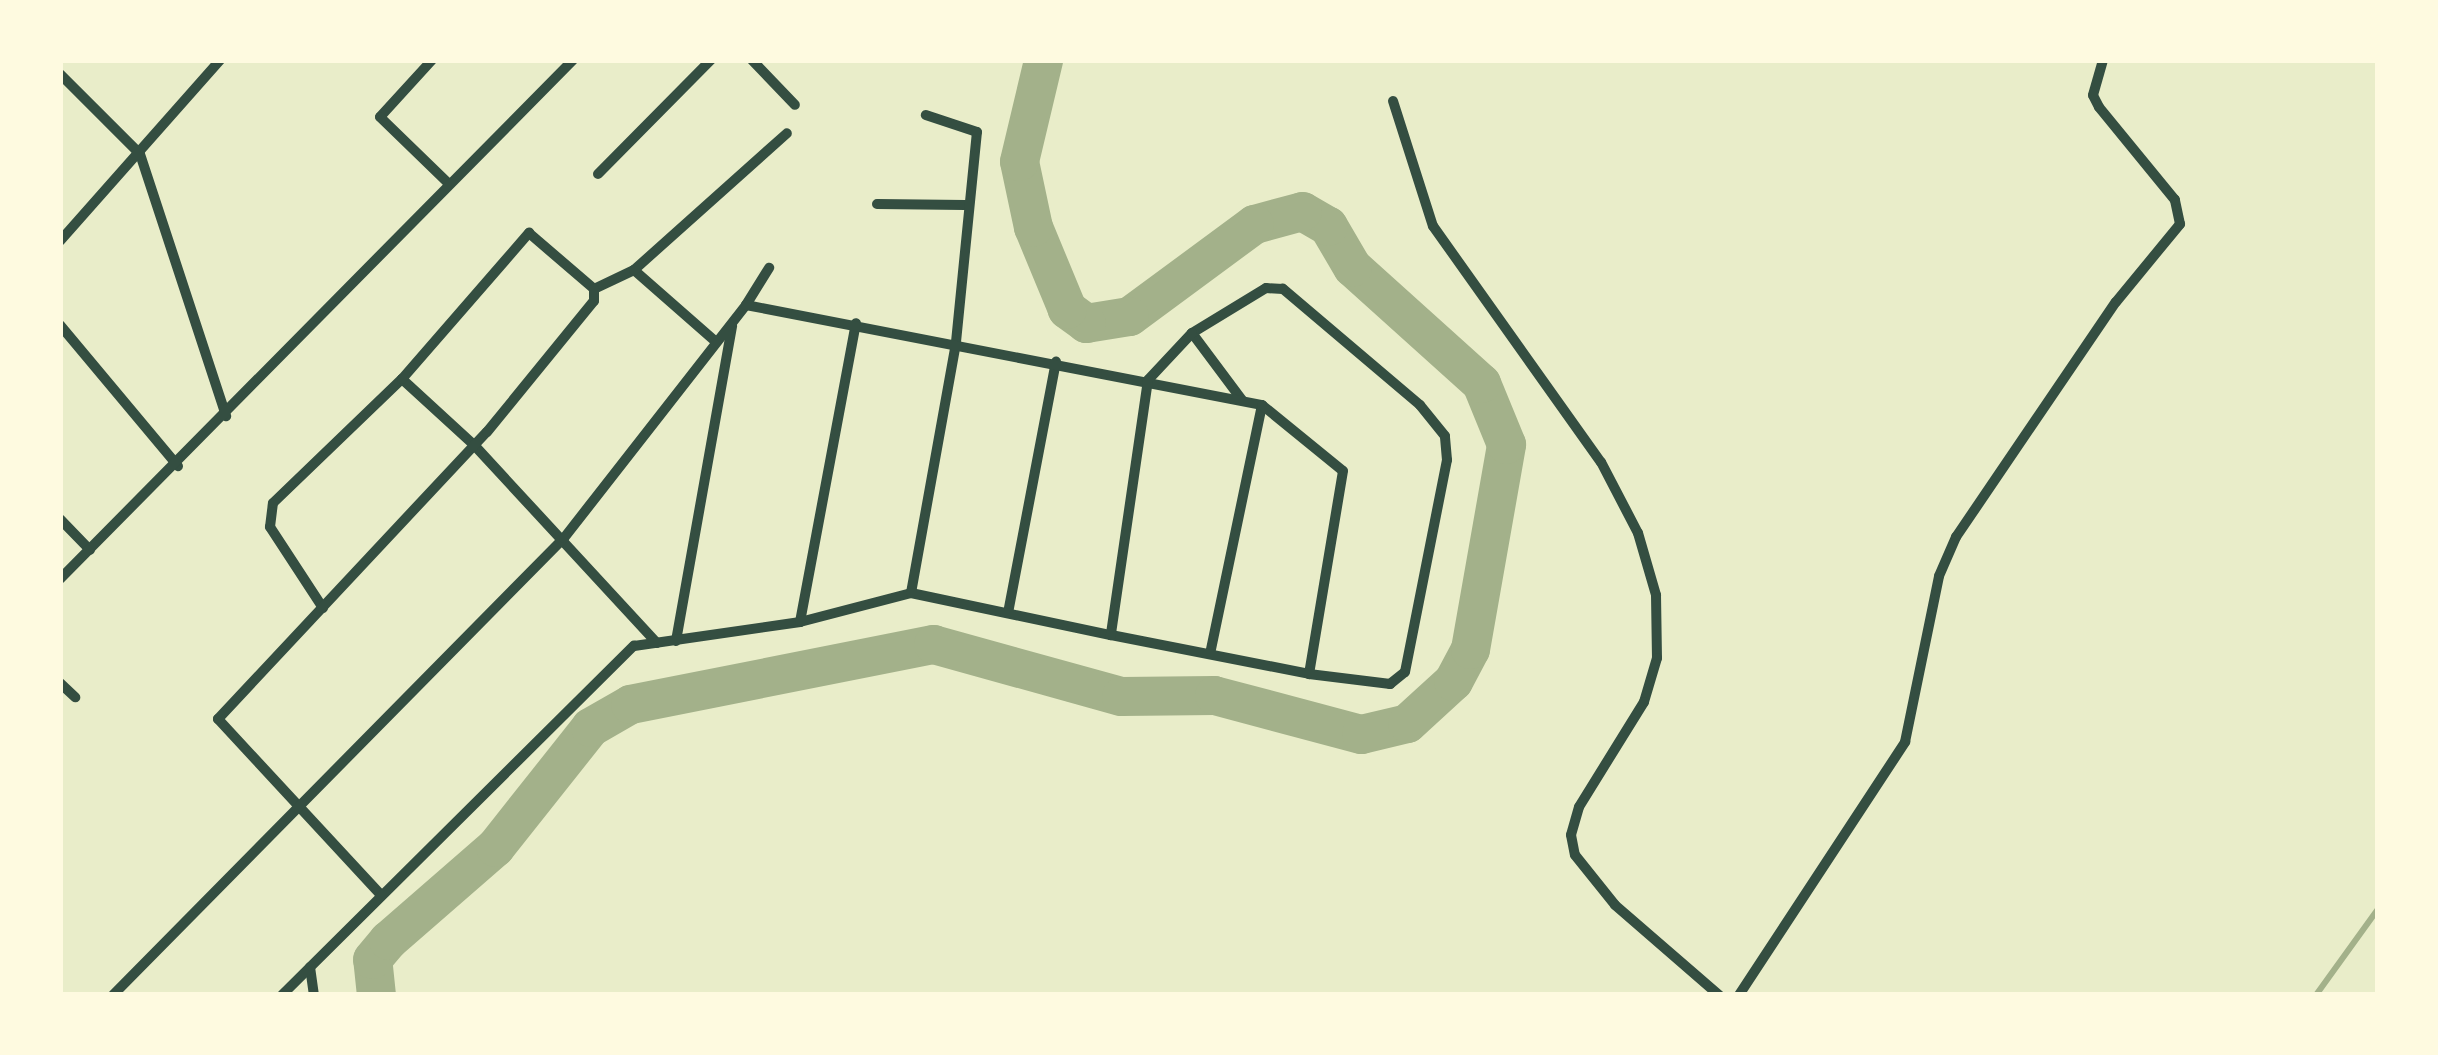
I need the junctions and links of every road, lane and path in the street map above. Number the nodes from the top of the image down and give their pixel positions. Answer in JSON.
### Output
{"nodes":[{"id":1,"x":220,"y":60,"type":"edge"},
{"id":2,"x":431,"y":60,"type":"edge"},
{"id":3,"x":573,"y":60,"type":"edge"},
{"id":4,"x":710,"y":60,"type":"edge"},
{"id":5,"x":752,"y":60,"type":"edge"},
{"id":6,"x":2103,"y":60,"type":"edge"},
{"id":7,"x":60,"y":74,"type":"edge"},
{"id":8,"x":1393,"y":101,"type":"dead end"},
{"id":9,"x":795,"y":105,"type":"dead end"},
{"id":10,"x":926,"y":115,"type":"dead end"},
{"id":11,"x":787,"y":133,"type":"dead end"},
{"id":12,"x":140,"y":154,"type":"junction"},
{"id":13,"x":598,"y":174,"type":"dead end"},
{"id":14,"x":448,"y":182,"type":"junction"},
{"id":15,"x":877,"y":205,"type":"dead end"},
{"id":16,"x":965,"y":205,"type":"junction"},
{"id":17,"x":60,"y":241,"type":"edge"},
{"id":18,"x":769,"y":268,"type":"dead end"},
{"id":19,"x":634,"y":270,"type":"junction"},
{"id":20,"x":594,"y":289,"type":"junction"},
{"id":21,"x":746,"y":305,"type":"junction"},
{"id":22,"x":733,"y":320,"type":"junction"},
{"id":23,"x":856,"y":322,"type":"junction"},
{"id":24,"x":60,"y":325,"type":"edge"},
{"id":25,"x":1192,"y":333,"type":"junction"},
{"id":26,"x":715,"y":341,"type":"junction"},
{"id":27,"x":956,"y":342,"type":"junction"},
{"id":28,"x":1056,"y":362,"type":"junction"},
{"id":29,"x":402,"y":379,"type":"junction"},
{"id":30,"x":1148,"y":380,"type":"junction"},
{"id":31,"x":1242,"y":400,"type":"junction"},
{"id":32,"x":1262,"y":405,"type":"junction"},
{"id":33,"x":226,"y":416,"type":"junction"},
{"id":34,"x":475,"y":446,"type":"junction"},
{"id":35,"x":178,"y":466,"type":"junction"},
{"id":36,"x":60,"y":519,"type":"edge"},
{"id":37,"x":564,"y":538,"type":"junction"},
{"id":38,"x":90,"y":550,"type":"junction"},
{"id":39,"x":60,"y":579,"type":"edge"},
{"id":40,"x":911,"y":593,"type":"junction"},
{"id":41,"x":323,"y":608,"type":"junction"},
{"id":42,"x":1008,"y":613,"type":"junction"},
{"id":43,"x":800,"y":622,"type":"junction"},
{"id":44,"x":1112,"y":634,"type":"junction"},
{"id":45,"x":676,"y":641,"type":"junction"},
{"id":46,"x":657,"y":644,"type":"junction"},
{"id":47,"x":1210,"y":654,"type":"junction"},
{"id":48,"x":1309,"y":674,"type":"junction"},
{"id":49,"x":60,"y":683,"type":"edge"},
{"id":50,"x":75,"y":697,"type":"dead end"},
{"id":51,"x":296,"y":806,"type":"junction"},
{"id":52,"x":381,"y":895,"type":"junction"},
{"id":53,"x":310,"y":967,"type":"junction"},
{"id":54,"x":112,"y":995,"type":"edge"},
{"id":55,"x":282,"y":995,"type":"edge"},
{"id":56,"x":314,"y":995,"type":"edge"},
{"id":57,"x":1719,"y":995,"type":"edge"},
{"id":58,"x":1739,"y":995,"type":"edge"}],
"edges":[{"from":1,"to":12,"type":"street"},
{"from":2,"to":14,"type":"street"},
{"from":3,"to":14,"type":"street"},
{"from":4,"to":13,"type":"street"},
{"from":5,"to":9,"type":"street"},
{"from":6,"to":58,"type":"street"},
{"from":7,"to":12,"type":"street"},
{"from":8,"to":57,"type":"street"},
{"from":10,"to":16,"type":"street"},
{"from":11,"to":19,"type":"street"},
{"from":12,"to":17,"type":"street"},
{"from":12,"to":33,"type":"street"},
{"from":14,"to":33,"type":"street"},
{"from":15,"to":16,"type":"street"},
{"from":16,"to":27,"type":"street"},
{"from":18,"to":21,"type":"street"},
{"from":19,"to":20,"type":"street"},
{"from":19,"to":26,"type":"street"},
{"from":20,"to":29,"type":"street"},
{"from":20,"to":34,"type":"street"},
{"from":21,"to":22,"type":"street"},
{"from":21,"to":23,"type":"street"},
{"from":22,"to":26,"type":"street"},
{"from":22,"to":45,"type":"street"},
{"from":23,"to":27,"type":"street"},
{"from":23,"to":43,"type":"street"},
{"from":24,"to":35,"type":"street"},
{"from":25,"to":30,"type":"street"},
{"from":25,"to":31,"type":"street"},
{"from":25,"to":48,"type":"street"},
{"from":26,"to":37,"type":"street"},
{"from":27,"to":28,"type":"street"},
{"from":27,"to":40,"type":"street"},
{"from":28,"to":30,"type":"street"},
{"from":28,"to":42,"type":"street"},
{"from":29,"to":34,"type":"street"},
{"from":29,"to":41,"type":"street"},
{"from":30,"to":31,"type":"street"},
{"from":30,"to":44,"type":"street"},
{"from":31,"to":32,"type":"street"},
{"from":32,"to":47,"type":"street"},
{"from":32,"to":48,"type":"street"},
{"from":33,"to":35,"type":"street"},
{"from":34,"to":37,"type":"street"},
{"from":34,"to":41,"type":"street"},
{"from":35,"to":38,"type":"street"},
{"from":36,"to":38,"type":"street"},
{"from":37,"to":46,"type":"street"},
{"from":37,"to":51,"type":"street"},
{"from":38,"to":39,"type":"street"},
{"from":40,"to":42,"type":"street"},
{"from":40,"to":43,"type":"street"},
{"from":41,"to":51,"type":"street"},
{"from":42,"to":44,"type":"street"},
{"from":43,"to":45,"type":"street"},
{"from":44,"to":47,"type":"street"},
{"from":45,"to":46,"type":"street"},
{"from":46,"to":52,"type":"street"},
{"from":47,"to":48,"type":"street"},
{"from":49,"to":50,"type":"street"},
{"from":51,"to":52,"type":"street"},
{"from":51,"to":54,"type":"street"},
{"from":52,"to":53,"type":"street"},
{"from":53,"to":55,"type":"street"},
{"from":53,"to":56,"type":"street"}]}
